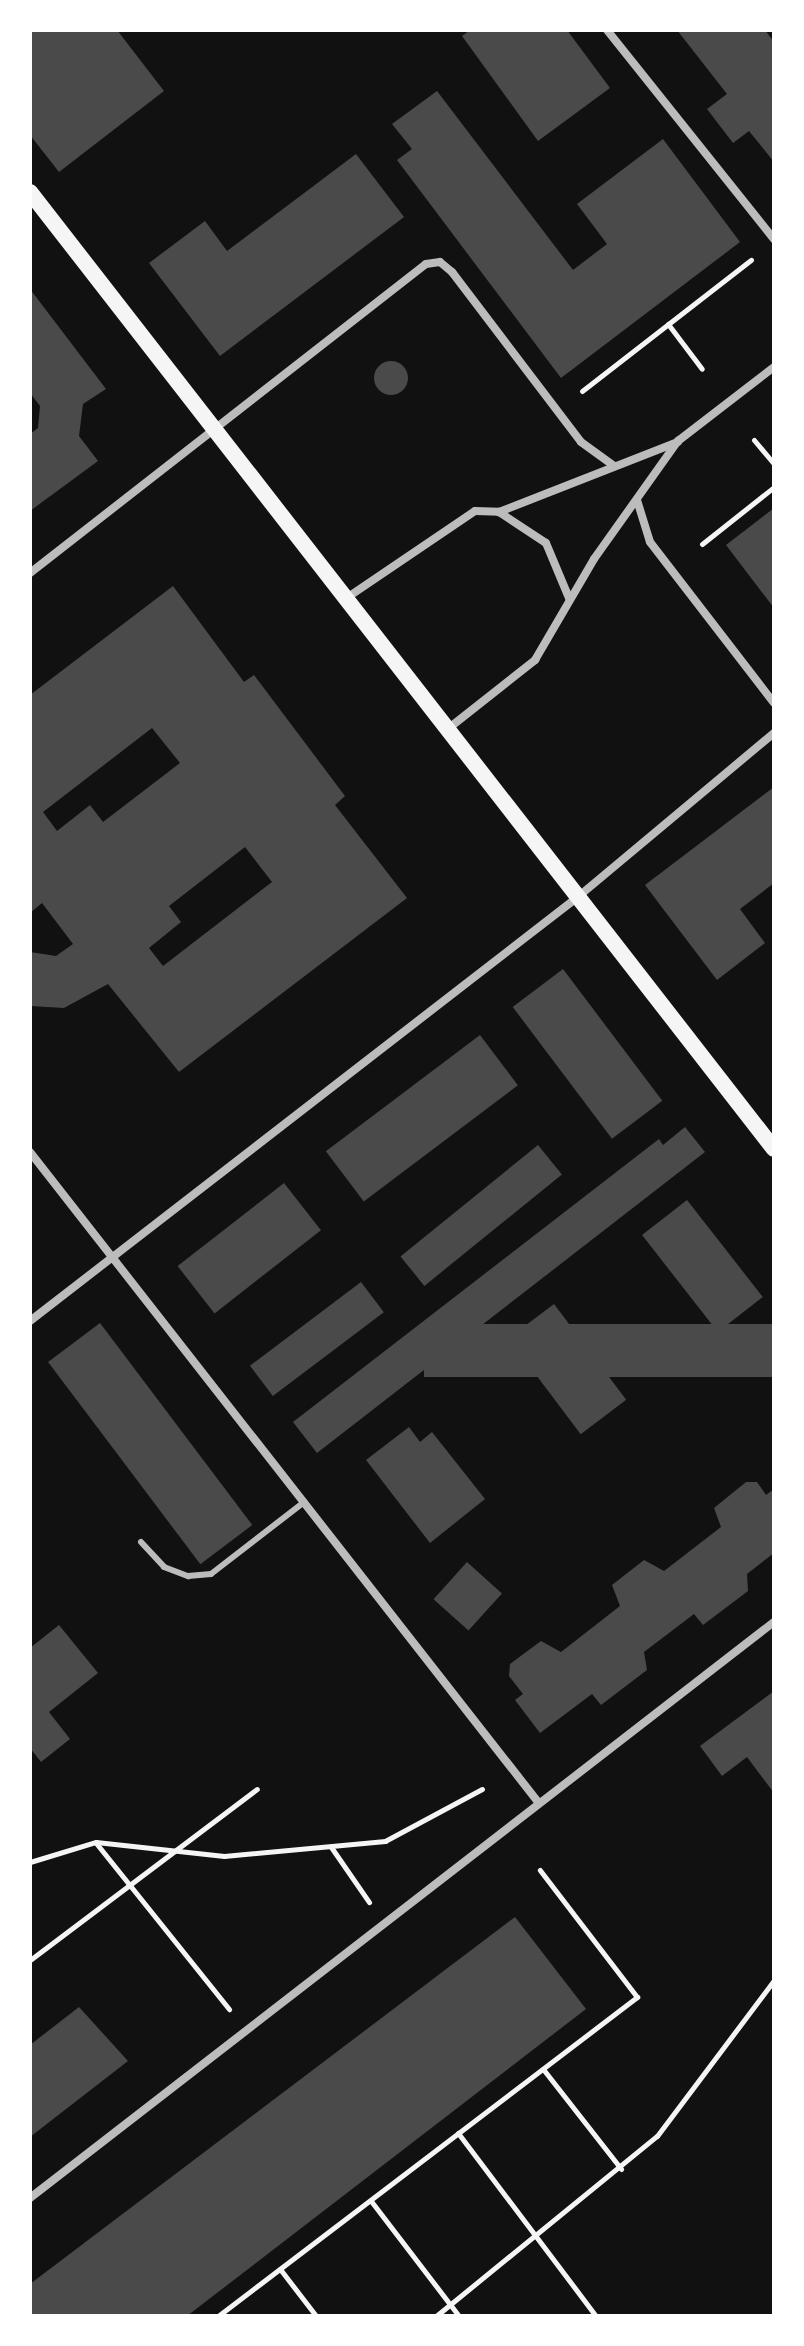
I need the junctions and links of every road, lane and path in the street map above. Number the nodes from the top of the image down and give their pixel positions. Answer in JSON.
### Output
{"nodes":[{"id":1,"x":607,"y":30,"type":"edge"},
{"id":2,"x":30,"y":192,"type":"edge"},
{"id":3,"x":774,"y":239,"type":"edge"},
{"id":4,"x":751,"y":260,"type":"dead end"},
{"id":5,"x":668,"y":324,"type":"junction"},
{"id":6,"x":774,"y":367,"type":"edge"},
{"id":7,"x":702,"y":369,"type":"dead end"},
{"id":8,"x":582,"y":391,"type":"dead end"},
{"id":9,"x":217,"y":429,"type":"junction"},
{"id":10,"x":754,"y":440,"type":"dead end"},
{"id":11,"x":678,"y":441,"type":"junction"},
{"id":12,"x":774,"y":464,"type":"edge"},
{"id":13,"x":614,"y":466,"type":"junction"},
{"id":14,"x":774,"y":487,"type":"edge"},
{"id":15,"x":636,"y":500,"type":"junction"},
{"id":16,"x":499,"y":512,"type":"junction"},
{"id":17,"x":702,"y":544,"type":"dead end"},
{"id":18,"x":30,"y":573,"type":"edge"},
{"id":19,"x":348,"y":597,"type":"junction"},
{"id":20,"x":569,"y":598,"type":"junction"},
{"id":21,"x":774,"y":703,"type":"edge"},
{"id":22,"x":449,"y":728,"type":"junction"},
{"id":23,"x":774,"y":733,"type":"edge"},
{"id":24,"x":579,"y":896,"type":"junction"},
{"id":25,"x":774,"y":1149,"type":"edge"},
{"id":26,"x":30,"y":1152,"type":"edge"},
{"id":27,"x":111,"y":1258,"type":"junction"},
{"id":28,"x":30,"y":1321,"type":"edge"},
{"id":29,"x":304,"y":1502,"type":"junction"},
{"id":30,"x":141,"y":1542,"type":"dead end"},
{"id":31,"x":774,"y":1622,"type":"edge"},
{"id":32,"x":257,"y":1789,"type":"dead end"},
{"id":33,"x":482,"y":1789,"type":"dead end"},
{"id":34,"x":538,"y":1802,"type":"junction"},
{"id":35,"x":96,"y":1842,"type":"junction"},
{"id":36,"x":330,"y":1846,"type":"junction"},
{"id":37,"x":168,"y":1855,"type":"junction"},
{"id":38,"x":30,"y":1862,"type":"edge"},
{"id":39,"x":540,"y":1870,"type":"dead end"},
{"id":40,"x":130,"y":1884,"type":"junction"},
{"id":41,"x":369,"y":1902,"type":"dead end"},
{"id":42,"x":30,"y":1960,"type":"edge"},
{"id":43,"x":774,"y":1980,"type":"edge"},
{"id":44,"x":229,"y":2009,"type":"dead end"},
{"id":45,"x":543,"y":2069,"type":"junction"},
{"id":46,"x":458,"y":2133,"type":"junction"},
{"id":47,"x":621,"y":2169,"type":"junction"},
{"id":48,"x":30,"y":2198,"type":"edge"},
{"id":49,"x":371,"y":2201,"type":"junction"},
{"id":50,"x":538,"y":2239,"type":"junction"},
{"id":51,"x":280,"y":2269,"type":"junction"},
{"id":52,"x":451,"y":2305,"type":"junction"},
{"id":53,"x":218,"y":2316,"type":"edge"},
{"id":54,"x":316,"y":2316,"type":"edge"},
{"id":55,"x":436,"y":2316,"type":"edge"},
{"id":56,"x":459,"y":2316,"type":"edge"},
{"id":57,"x":596,"y":2316,"type":"edge"}],
"edges":[{"from":1,"to":3,"type":"street"},
{"from":2,"to":9,"type":"main road"},
{"from":4,"to":5,"type":"path"},
{"from":5,"to":7,"type":"path"},
{"from":5,"to":8,"type":"path"},
{"from":6,"to":11,"type":"street"},
{"from":9,"to":13,"type":"street"},
{"from":9,"to":18,"type":"street"},
{"from":9,"to":19,"type":"main road"},
{"from":10,"to":12,"type":"path"},
{"from":11,"to":13,"type":"street"},
{"from":11,"to":15,"type":"street"},
{"from":13,"to":16,"type":"street"},
{"from":14,"to":17,"type":"path"},
{"from":15,"to":20,"type":"street"},
{"from":15,"to":21,"type":"street"},
{"from":16,"to":19,"type":"street"},
{"from":16,"to":20,"type":"street"},
{"from":19,"to":22,"type":"main road"},
{"from":20,"to":22,"type":"street"},
{"from":22,"to":24,"type":"main road"},
{"from":23,"to":24,"type":"street"},
{"from":24,"to":25,"type":"main road"},
{"from":24,"to":27,"type":"street"},
{"from":26,"to":27,"type":"street"},
{"from":27,"to":28,"type":"street"},
{"from":27,"to":29,"type":"street"},
{"from":29,"to":30,"type":"lane"},
{"from":29,"to":34,"type":"street"},
{"from":31,"to":34,"type":"street"},
{"from":32,"to":37,"type":"path"},
{"from":33,"to":36,"type":"path"},
{"from":34,"to":48,"type":"street"},
{"from":35,"to":37,"type":"path"},
{"from":35,"to":38,"type":"path"},
{"from":35,"to":40,"type":"path"},
{"from":36,"to":37,"type":"path"},
{"from":36,"to":41,"type":"path"},
{"from":37,"to":40,"type":"path"},
{"from":39,"to":45,"type":"path"},
{"from":40,"to":42,"type":"path"},
{"from":40,"to":44,"type":"path"},
{"from":43,"to":47,"type":"path"},
{"from":45,"to":46,"type":"path"},
{"from":45,"to":47,"type":"path"},
{"from":46,"to":49,"type":"path"},
{"from":46,"to":50,"type":"path"},
{"from":47,"to":50,"type":"path"},
{"from":49,"to":51,"type":"path"},
{"from":49,"to":52,"type":"path"},
{"from":50,"to":52,"type":"path"},
{"from":50,"to":57,"type":"path"},
{"from":51,"to":53,"type":"path"},
{"from":51,"to":54,"type":"path"},
{"from":52,"to":55,"type":"path"},
{"from":52,"to":56,"type":"path"}]}
